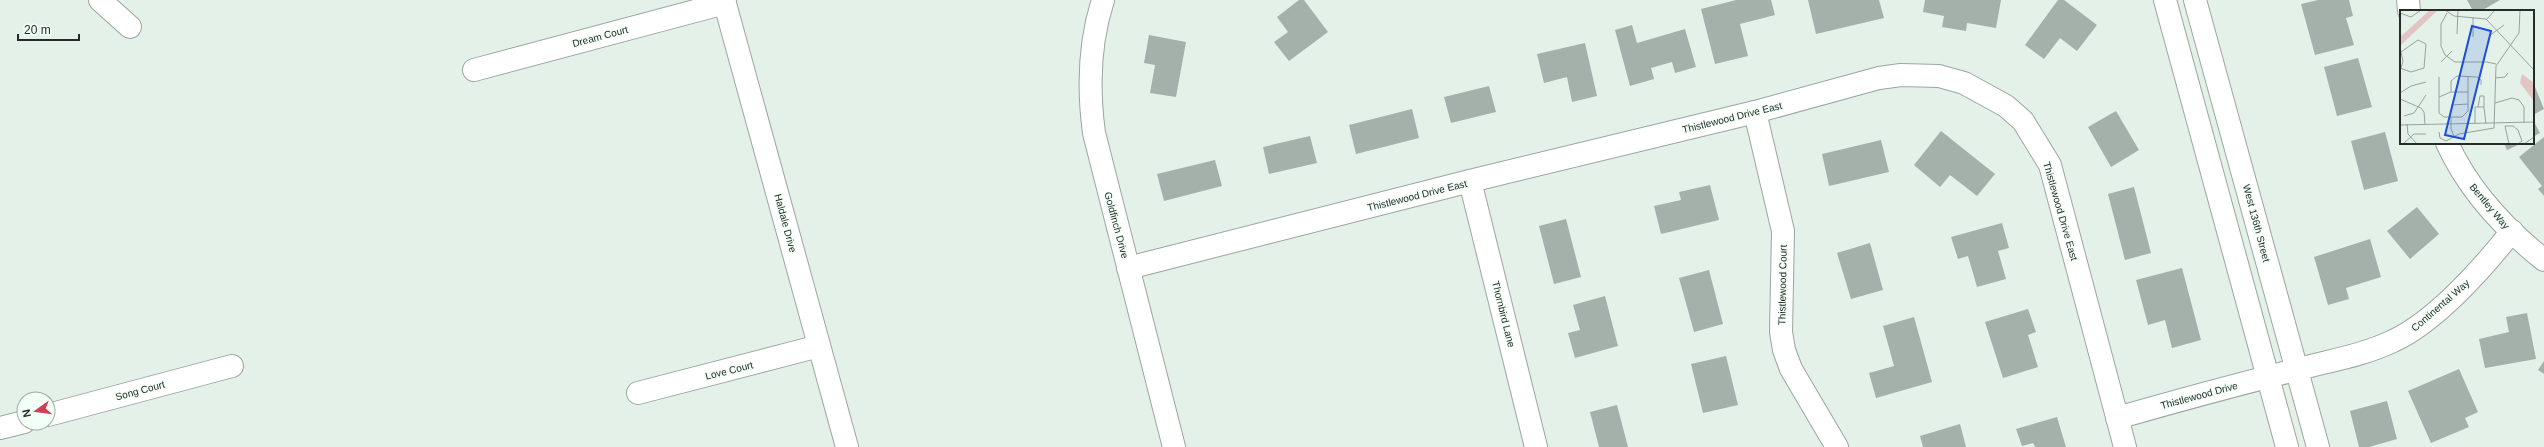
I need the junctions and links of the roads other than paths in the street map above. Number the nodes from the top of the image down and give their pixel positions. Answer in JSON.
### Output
{"nodes":[{"id":1,"x":100,"y":0,"type":"edge"},
{"id":2,"x":1102,"y":0,"type":"edge"},
{"id":3,"x":2165,"y":0,"type":"edge"},
{"id":4,"x":2196,"y":0,"type":"edge"},
{"id":5,"x":2408,"y":0,"type":"edge"},
{"id":6,"x":725,"y":2,"type":"edge"},
{"id":7,"x":2410,"y":10,"type":"edge"},
{"id":8,"x":130,"y":27,"type":"dead end"},
{"id":9,"x":474,"y":70,"type":"dead end"},
{"id":10,"x":1754,"y":112,"type":"junction"},
{"id":11,"x":2448,"y":144,"type":"edge"},
{"id":12,"x":1470,"y":181,"type":"junction"},
{"id":13,"x":2512,"y":231,"type":"junction"},
{"id":14,"x":2544,"y":260,"type":"edge"},
{"id":15,"x":1128,"y":268,"type":"junction"},
{"id":16,"x":819,"y":346,"type":"junction"},
{"id":17,"x":232,"y":366,"type":"dead end"},
{"id":18,"x":2282,"y":373,"type":"junction"},
{"id":19,"x":638,"y":393,"type":"dead end"},
{"id":20,"x":56,"y":413,"type":"edge"},
{"id":21,"x":2117,"y":418,"type":"junction"},
{"id":22,"x":16,"y":424,"type":"edge"},
{"id":23,"x":0,"y":428,"type":"edge"},
{"id":24,"x":847,"y":447,"type":"edge"},
{"id":25,"x":1174,"y":447,"type":"edge"},
{"id":26,"x":1536,"y":447,"type":"edge"},
{"id":27,"x":1837,"y":447,"type":"edge"},
{"id":28,"x":2125,"y":447,"type":"edge"},
{"id":29,"x":2287,"y":447,"type":"edge"},
{"id":30,"x":2318,"y":447,"type":"edge"}],
"edges":[{"from":1,"to":8,"type":"street"},
{"from":2,"to":15,"type":"street","name":"Goldfinch Drive"},
{"from":3,"to":18,"type":"street","name":"West 136th Street"},
{"from":4,"to":18,"type":"street","name":"West 136th Street"},
{"from":5,"to":7,"type":"street"},
{"from":6,"to":9,"type":"street","name":"Dream Court"},
{"from":6,"to":16,"type":"street","name":"Haldale Drive"},
{"from":10,"to":12,"type":"street","name":"Thistlewood Drive East"},
{"from":10,"to":21,"type":"street","name":"Thistlewood Drive East"},
{"from":10,"to":27,"type":"street","name":"Thistlewood Court"},
{"from":11,"to":13,"type":"street","name":"Bentley Way"},
{"from":12,"to":15,"type":"street","name":"Thistlewood Drive East"},
{"from":12,"to":26,"type":"street","name":"Thornbird Lane"},
{"from":13,"to":14,"type":"street","name":"Bentley Way"},
{"from":13,"to":18,"type":"street","name":"Continental Way"},
{"from":15,"to":25,"type":"street","name":"Goldfinch Drive"},
{"from":16,"to":19,"type":"street","name":"Love Court"},
{"from":16,"to":24,"type":"street","name":"Haldale Drive"},
{"from":17,"to":20,"type":"street","name":"Song Court"},
{"from":18,"to":21,"type":"street","name":"Thistlewood Drive"},
{"from":18,"to":29,"type":"street","name":"West 136th Street"},
{"from":18,"to":30,"type":"street","name":"West 136th Street"},
{"from":21,"to":28,"type":"street","name":"Thistlewood Drive East"},
{"from":22,"to":23,"type":"street"}]}
